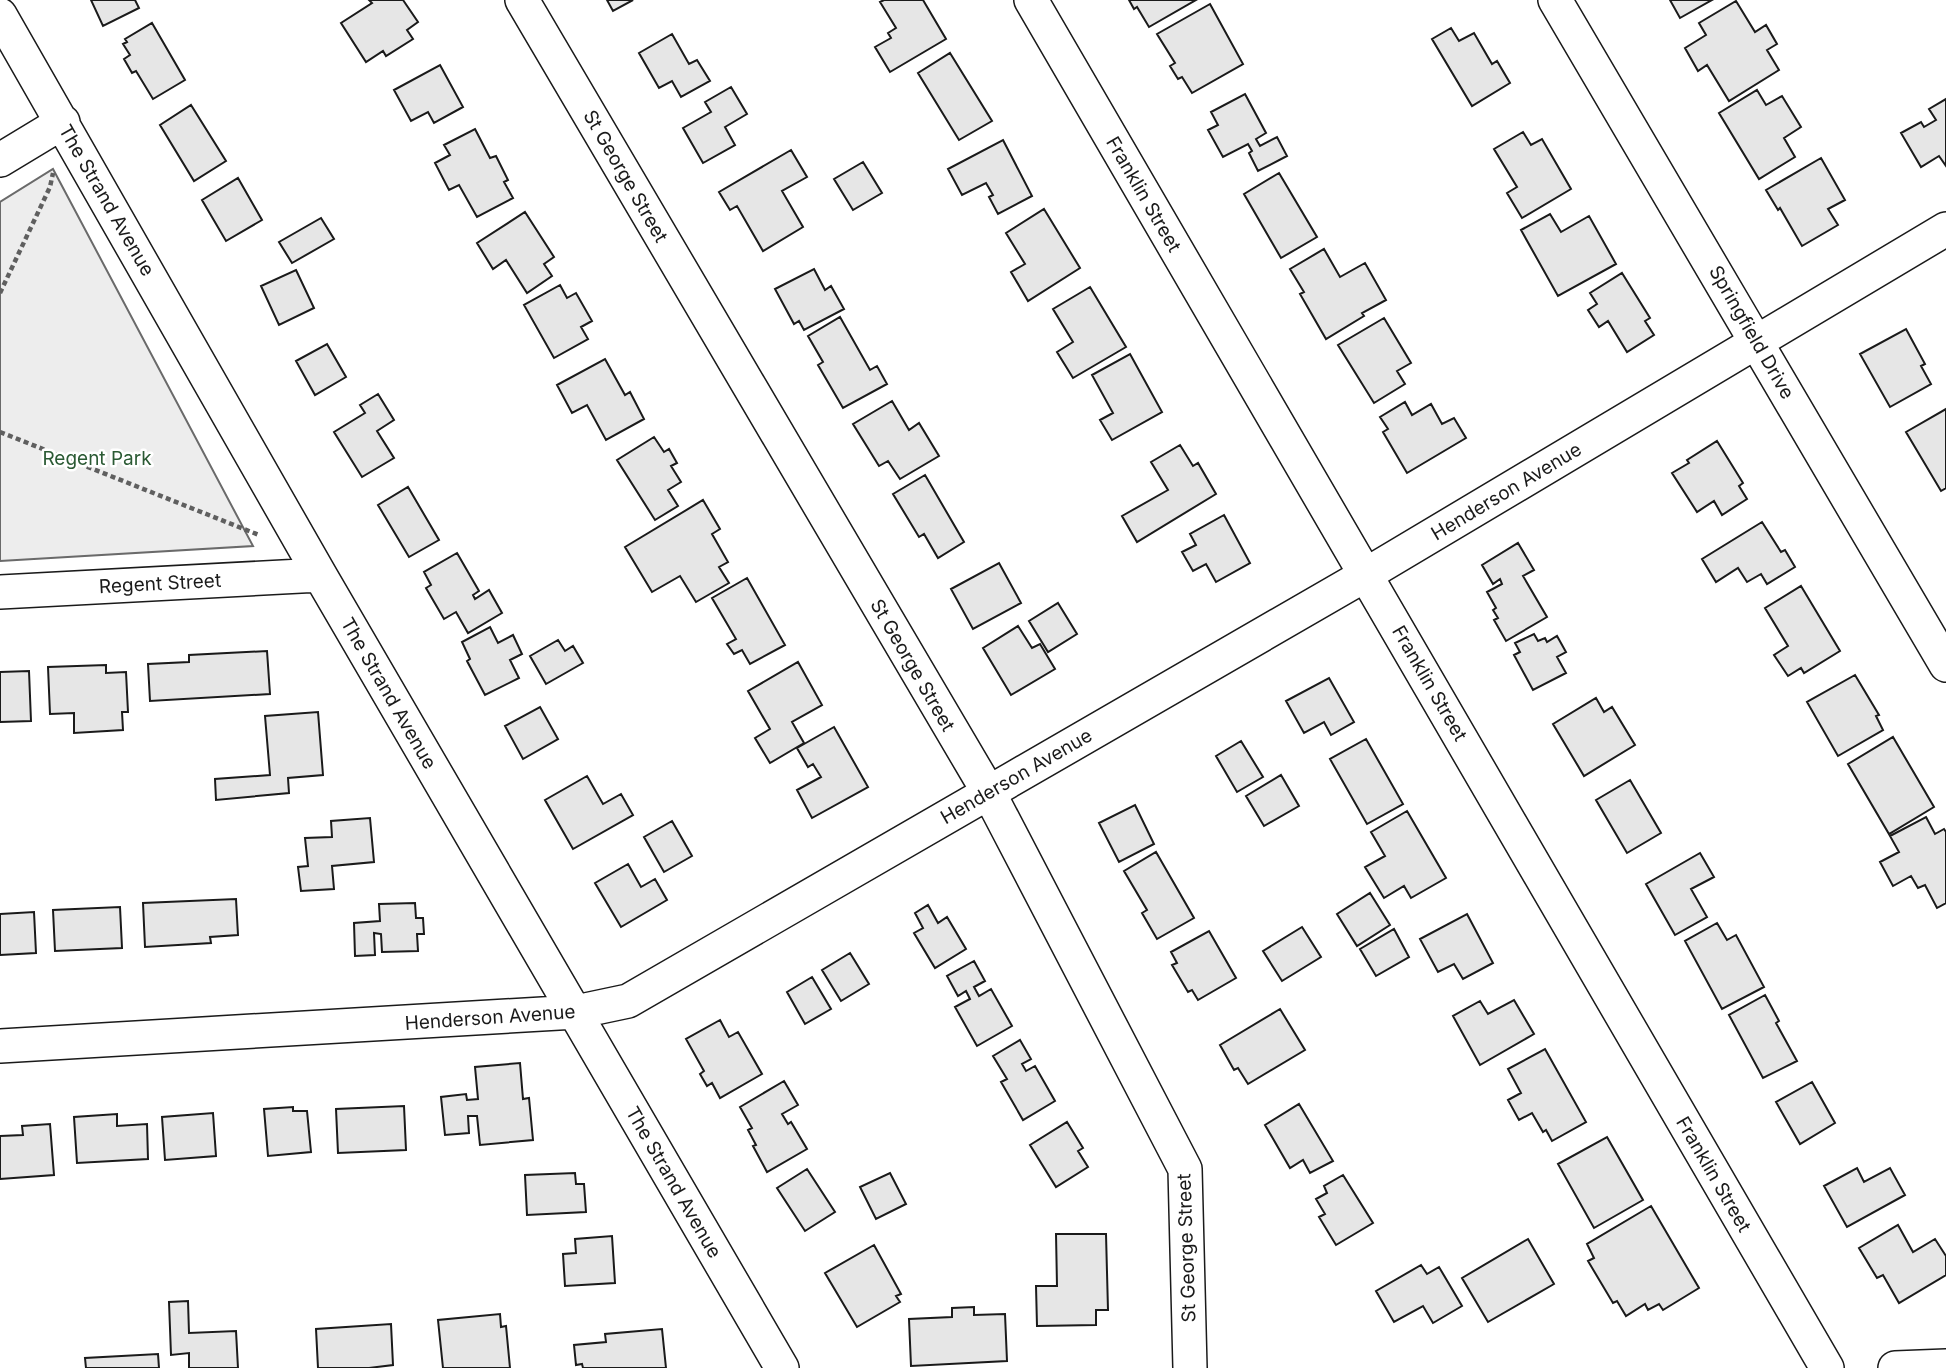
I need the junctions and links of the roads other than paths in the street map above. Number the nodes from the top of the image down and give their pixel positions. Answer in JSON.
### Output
{"nodes":[{"id":1,"x":522,"y":0,"type":"edge"},
{"id":2,"x":1031,"y":0,"type":"edge"},
{"id":3,"x":1555,"y":0,"type":"edge"},
{"id":4,"x":0,"y":15,"type":"edge"},
{"id":5,"x":63,"y":122,"type":"junction"},
{"id":6,"x":0,"y":160,"type":"edge"},
{"id":7,"x":1946,"y":229,"type":"edge"},
{"id":8,"x":1757,"y":340,"type":"junction"},
{"id":9,"x":320,"y":575,"type":"junction"},
{"id":10,"x":1367,"y":575,"type":"junction"},
{"id":11,"x":0,"y":592,"type":"edge"},
{"id":12,"x":1946,"y":665,"type":"edge"},
{"id":13,"x":989,"y":793,"type":"junction"},
{"id":14,"x":576,"y":1012,"type":"junction"},
{"id":15,"x":0,"y":1046,"type":"edge"},
{"id":16,"x":1946,"y":1366,"type":"edge"},
{"id":17,"x":782,"y":1368,"type":"edge"},
{"id":18,"x":1190,"y":1368,"type":"edge"},
{"id":19,"x":1827,"y":1368,"type":"edge"},
{"id":20,"x":1895,"y":1368,"type":"edge"}],
"edges":[{"from":1,"to":13,"type":"street","name":"St George Street"},
{"from":2,"to":10,"type":"street","name":"Franklin Street"},
{"from":3,"to":8,"type":"street","name":"Springfield Drive"},
{"from":4,"to":5,"type":"street","name":"The Strand Avenue"},
{"from":5,"to":6,"type":"street"},
{"from":5,"to":9,"type":"street","name":"The Strand Avenue"},
{"from":7,"to":8,"type":"street","name":"Henderson Avenue"},
{"from":8,"to":10,"type":"street","name":"Henderson Avenue"},
{"from":8,"to":12,"type":"street","name":"Springfield Drive"},
{"from":9,"to":11,"type":"street","name":"Regent Street"},
{"from":9,"to":14,"type":"street","name":"The Strand Avenue"},
{"from":10,"to":13,"type":"street","name":"Henderson Avenue"},
{"from":10,"to":19,"type":"street","name":"Franklin Street"},
{"from":13,"to":14,"type":"street","name":"Henderson Avenue"},
{"from":13,"to":18,"type":"street","name":"St George Street"},
{"from":14,"to":15,"type":"street","name":"Henderson Avenue"},
{"from":14,"to":17,"type":"street","name":"The Strand Avenue"},
{"from":16,"to":20,"type":"street"}]}
